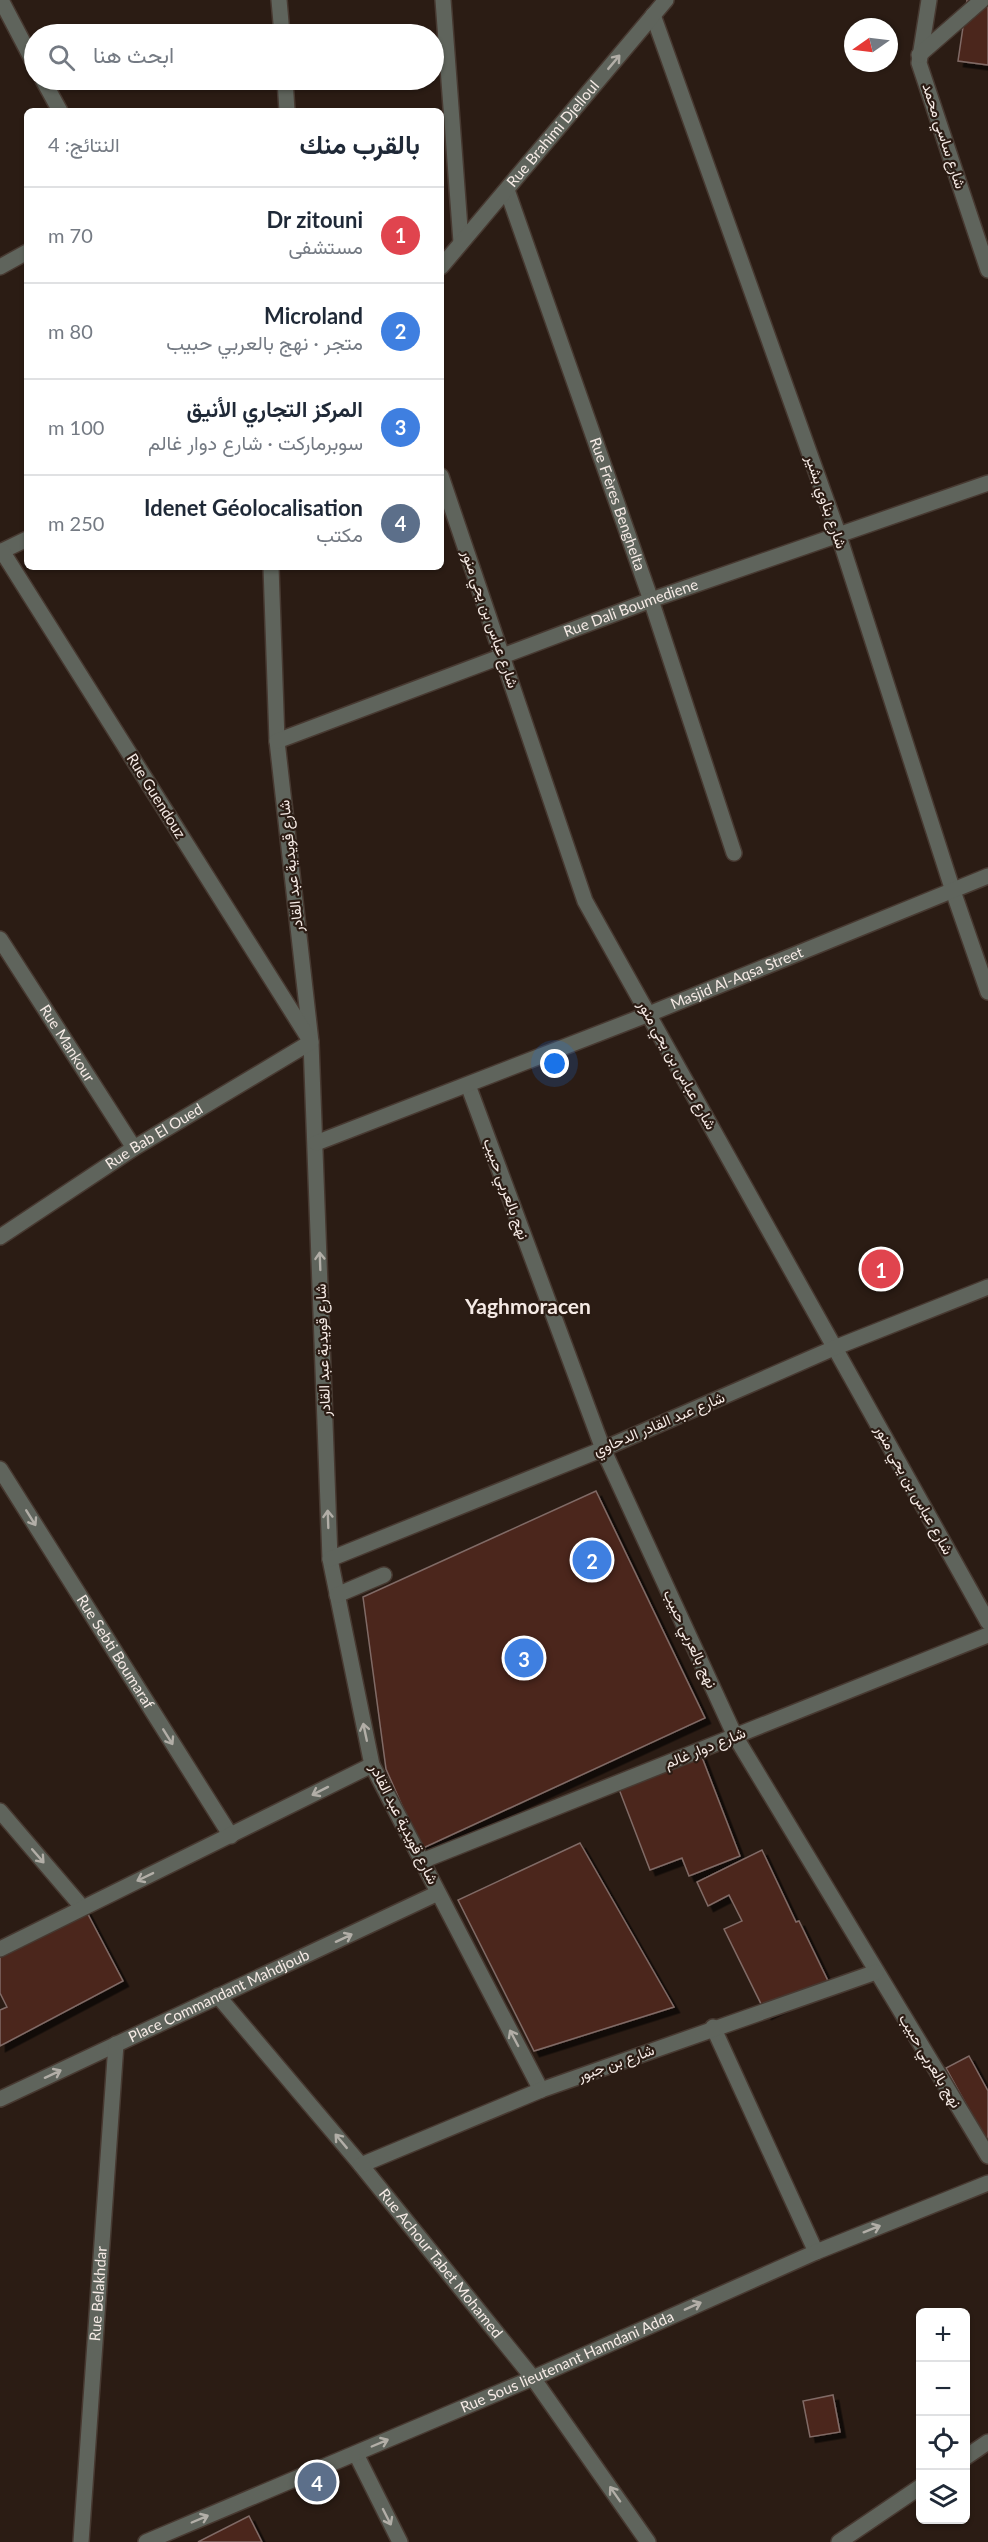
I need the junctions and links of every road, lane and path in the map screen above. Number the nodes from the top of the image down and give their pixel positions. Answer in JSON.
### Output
{"nodes":[{"id":1,"x":2,"y":0,"type":"edge"},
{"id":2,"x":279,"y":0,"type":"edge"},
{"id":3,"x":442,"y":0,"type":"edge"},
{"id":4,"x":666,"y":0,"type":"edge"},
{"id":5,"x":929,"y":0,"type":"edge"},
{"id":6,"x":982,"y":0,"type":"edge"},
{"id":7,"x":653,"y":15,"type":"junction"},
{"id":8,"x":281,"y":24,"type":"edge"},
{"id":9,"x":444,"y":24,"type":"edge"},
{"id":10,"x":444,"y":25,"type":"edge"},
{"id":11,"x":24,"y":43,"type":"edge"},
{"id":12,"x":919,"y":55,"type":"junction"},
{"id":13,"x":48,"y":90,"type":"edge"},
{"id":14,"x":286,"y":90,"type":"edge"},
{"id":15,"x":58,"y":108,"type":"edge"},
{"id":16,"x":287,"y":108,"type":"edge"},
{"id":17,"x":507,"y":190,"type":"junction"},
{"id":18,"x":461,"y":242,"type":"junction"},
{"id":19,"x":24,"y":254,"type":"edge"},
{"id":20,"x":444,"y":263,"type":"edge"},
{"id":21,"x":0,"y":267,"type":"edge"},
{"id":22,"x":988,"y":270,"type":"edge"},
{"id":23,"x":988,"y":483,"type":"edge"},
{"id":24,"x":444,"y":485,"type":"edge"},
{"id":25,"x":838,"y":533,"type":"junction"},
{"id":26,"x":24,"y":540,"type":"edge"},
{"id":27,"x":1,"y":551,"type":"edge"},
{"id":28,"x":270,"y":570,"type":"edge"},
{"id":29,"x":651,"y":600,"type":"junction"},
{"id":30,"x":503,"y":656,"type":"junction"},
{"id":31,"x":277,"y":741,"type":"junction"},
{"id":32,"x":734,"y":853,"type":"dead end"},
{"id":33,"x":988,"y":876,"type":"edge"},
{"id":34,"x":953,"y":891,"type":"junction"},
{"id":35,"x":0,"y":939,"type":"edge"},
{"id":36,"x":988,"y":992,"type":"edge"},
{"id":37,"x":649,"y":1014,"type":"junction"},
{"id":38,"x":311,"y":1042,"type":"junction"},
{"id":39,"x":468,"y":1085,"type":"junction"},
{"id":40,"x":316,"y":1143,"type":"junction"},
{"id":41,"x":135,"y":1148,"type":"junction"},
{"id":42,"x":0,"y":1237,"type":"edge"},
{"id":43,"x":988,"y":1287,"type":"edge"},
{"id":44,"x":834,"y":1348,"type":"junction"},
{"id":45,"x":603,"y":1449,"type":"junction"},
{"id":46,"x":0,"y":1469,"type":"edge"},
{"id":47,"x":330,"y":1559,"type":"junction"},
{"id":48,"x":384,"y":1575,"type":"dead end"},
{"id":49,"x":337,"y":1595,"type":"junction"},
{"id":50,"x":988,"y":1622,"type":"edge"},
{"id":51,"x":988,"y":1635,"type":"edge"},
{"id":52,"x":735,"y":1736,"type":"junction"},
{"id":53,"x":372,"y":1765,"type":"junction"},
{"id":54,"x":0,"y":1811,"type":"edge"},
{"id":55,"x":231,"y":1836,"type":"junction"},
{"id":56,"x":422,"y":1861,"type":"junction"},
{"id":57,"x":438,"y":1893,"type":"junction"},
{"id":58,"x":82,"y":1907,"type":"junction"},
{"id":59,"x":0,"y":1949,"type":"edge"},
{"id":60,"x":876,"y":1972,"type":"junction"},
{"id":61,"x":219,"y":1996,"type":"junction"},
{"id":62,"x":713,"y":2027,"type":"junction"},
{"id":63,"x":116,"y":2044,"type":"junction"},
{"id":64,"x":541,"y":2090,"type":"junction"},
{"id":65,"x":0,"y":2099,"type":"edge"},
{"id":66,"x":988,"y":2156,"type":"edge"},
{"id":67,"x":361,"y":2165,"type":"junction"},
{"id":68,"x":988,"y":2183,"type":"edge"},
{"id":69,"x":816,"y":2252,"type":"junction"},
{"id":70,"x":533,"y":2378,"type":"junction"},
{"id":71,"x":988,"y":2442,"type":"edge"},
{"id":72,"x":356,"y":2454,"type":"junction"},
{"id":73,"x":970,"y":2454,"type":"edge"},
{"id":74,"x":916,"y":2490,"type":"edge"},
{"id":75,"x":81,"y":2542,"type":"edge"},
{"id":76,"x":146,"y":2542,"type":"edge"},
{"id":77,"x":400,"y":2542,"type":"edge"},
{"id":78,"x":648,"y":2542,"type":"edge"},
{"id":79,"x":839,"y":2542,"type":"edge"}],
"edges":[{"from":1,"to":11,"type":"street"},
{"from":2,"to":8,"type":"street"},
{"from":3,"to":9,"type":"street"},
{"from":4,"to":7,"type":"street","name":"Rue Brahimi Djelloul"},
{"from":5,"to":12,"type":"street","name":"شارع ساسي محمد"},
{"from":6,"to":12,"type":"street"},
{"from":17,"to":7,"type":"street","name":"Rue Brahimi Djelloul","one_way":true},
{"from":7,"to":25,"type":"street","name":"شارع بناوي بشير"},
{"from":10,"to":18,"type":"street"},
{"from":12,"to":22,"type":"street","name":"شارع ساسي محمد"},
{"from":13,"to":15,"type":"street"},
{"from":14,"to":16,"type":"street"},
{"from":17,"to":18,"type":"street","name":"Rue Brahimi Djelloul"},
{"from":17,"to":29,"type":"street","name":"Rue Frères Benghelta"},
{"from":18,"to":20,"type":"street","name":"Rue Brahimi Djelloul"},
{"from":19,"to":21,"type":"street"},
{"from":23,"to":25,"type":"street","name":"Rue Dali Boumediene"},
{"from":24,"to":30,"type":"street","name":"شارع عباس بن يحي منور"},
{"from":25,"to":29,"type":"street","name":"Rue Dali Boumediene"},
{"from":25,"to":34,"type":"street","name":"شارع بناوي بشير"},
{"from":26,"to":27,"type":"street"},
{"from":27,"to":38,"type":"street","name":"Rue Guendouz"},
{"from":28,"to":31,"type":"street","name":"شارع قويدية عبد القادر"},
{"from":29,"to":30,"type":"street","name":"Rue Dali Boumediene"},
{"from":29,"to":32,"type":"street","name":"Rue Frères Benghelta"},
{"from":30,"to":31,"type":"street","name":"Rue Dali Boumediene"},
{"from":30,"to":37,"type":"street","name":"شارع عباس بن يحي منور"},
{"from":31,"to":38,"type":"street","name":"شارع قويدية عبد القادر"},
{"from":33,"to":34,"type":"street","name":"Masjid Al-Aqsa Street"},
{"from":34,"to":36,"type":"street","name":"شارع بناوي بشير"},
{"from":34,"to":37,"type":"street","name":"Masjid Al-Aqsa Street"},
{"from":35,"to":41,"type":"street","name":"Rue Mankour"},
{"from":37,"to":39,"type":"street","name":"Masjid Al-Aqsa Street"},
{"from":37,"to":44,"type":"street","name":"شارع عباس بن يحي منور"},
{"from":38,"to":40,"type":"street","name":"شارع قويدية عبد القادر"},
{"from":38,"to":41,"type":"street","name":"Rue Bab El Oued"},
{"from":39,"to":40,"type":"street","name":"Masjid Al-Aqsa Street"},
{"from":39,"to":45,"type":"street","name":"نهج بالعربي حبيب"},
{"from":47,"to":40,"type":"street","name":"شارع قويدية عبد القادر","one_way":true},
{"from":41,"to":42,"type":"street","name":"Rue Bab El Oued"},
{"from":43,"to":44,"type":"street","name":"شارع عبد القادر الدحاوي"},
{"from":44,"to":45,"type":"street","name":"شارع عبد القادر الدحاوي"},
{"from":44,"to":50,"type":"street","name":"شارع عباس بن يحي منور"},
{"from":45,"to":47,"type":"street","name":"شارع عبد القادر الدحاوي"},
{"from":45,"to":52,"type":"street","name":"نهج بالعربي حبيب"},
{"from":46,"to":55,"type":"street","name":"Rue Sebti Boumaraf","one_way":true},
{"from":47,"to":49,"type":"street","name":"شارع قويدية عبد القادر"},
{"from":48,"to":49,"type":"street"},
{"from":53,"to":49,"type":"street","name":"شارع قويدية عبد القادر","one_way":true},
{"from":51,"to":52,"type":"street","name":"شارع دوار غالم"},
{"from":52,"to":56,"type":"street","name":"شارع دوار غالم"},
{"from":52,"to":60,"type":"street","name":"نهج بالعربي حبيب"},
{"from":53,"to":55,"type":"street","one_way":true},
{"from":53,"to":56,"type":"street","name":"شارع قويدية عبد القادر"},
{"from":54,"to":58,"type":"street","one_way":true},
{"from":55,"to":58,"type":"street","one_way":true},
{"from":56,"to":57,"type":"street","name":"شارع قويدية عبد القادر"},
{"from":61,"to":57,"type":"street","name":"Place Commandant Mahdjoub","one_way":true},
{"from":64,"to":57,"type":"street","name":"شارع قويدية عبد القادر","one_way":true},
{"from":58,"to":59,"type":"street"},
{"from":60,"to":62,"type":"street","name":"شارع بن جبور"},
{"from":60,"to":66,"type":"street","name":"نهج بالعربي حبيب"},
{"from":61,"to":63,"type":"street","name":"Place Commandant Mahdjoub"},
{"from":67,"to":61,"type":"street","name":"Rue Achour Tabet Mohamed","one_way":true},
{"from":62,"to":64,"type":"street","name":"شارع بن جبور"},
{"from":62,"to":69,"type":"street"},
{"from":65,"to":63,"type":"street","name":"Place Commandant Mahdjoub","one_way":true},
{"from":63,"to":75,"type":"street","name":"Rue Belakhdar"},
{"from":64,"to":67,"type":"street","name":"شارع بن جبور"},
{"from":67,"to":70,"type":"street","name":"Rue Achour Tabet Mohamed"},
{"from":69,"to":68,"type":"street","name":"Rue Sous lieutenant Hamdani Adda","one_way":true},
{"from":70,"to":69,"type":"street","name":"Rue Sous lieutenant Hamdani Adda","one_way":true},
{"from":72,"to":70,"type":"street","name":"Rue Sous lieutenant Hamdani Adda","one_way":true},
{"from":78,"to":70,"type":"street","name":"Rue Achour Tabet Mohamed","one_way":true},
{"from":71,"to":73,"type":"street"},
{"from":76,"to":72,"type":"street","name":"Rue Sous lieutenant Hamdani Adda","one_way":true},
{"from":72,"to":77,"type":"street","one_way":true},
{"from":74,"to":79,"type":"street"}]}
